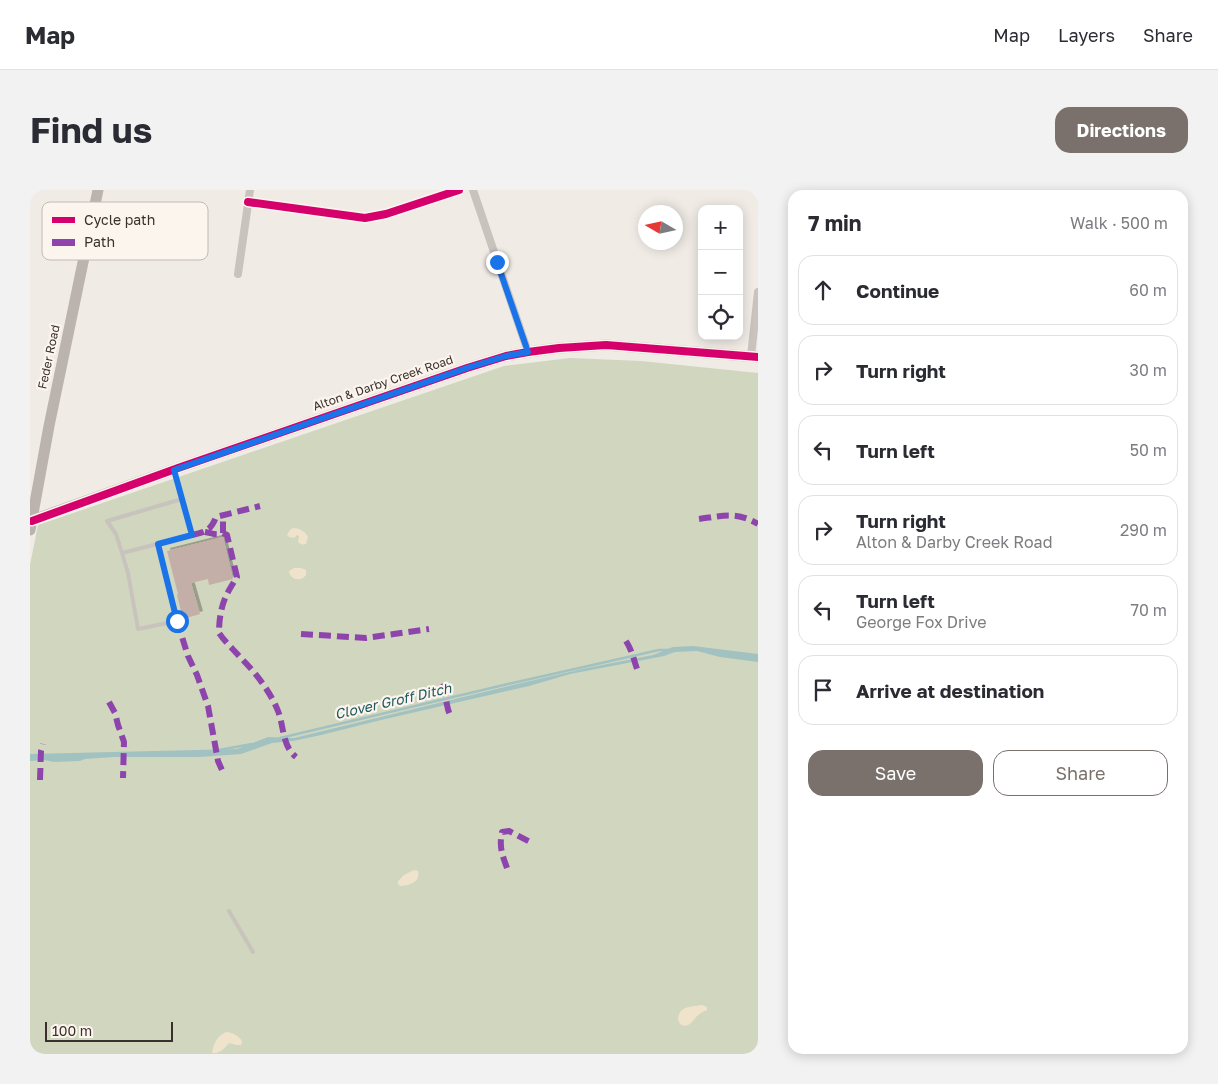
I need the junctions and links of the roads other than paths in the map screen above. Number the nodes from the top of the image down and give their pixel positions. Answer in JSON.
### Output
{"nodes":[{"id":1,"x":250,"y":190,"type":"edge"},
{"id":2,"x":459,"y":190,"type":"edge"},
{"id":3,"x":473,"y":190,"type":"edge"},
{"id":4,"x":248,"y":202,"type":"junction"},
{"id":5,"x":83,"y":260,"type":"edge"},
{"id":6,"x":238,"y":274,"type":"dead end"},
{"id":7,"x":758,"y":292,"type":"edge"},
{"id":8,"x":528,"y":352,"type":"junction"},
{"id":9,"x":754,"y":357,"type":"edge"},
{"id":10,"x":174,"y":470,"type":"junction"},
{"id":11,"x":182,"y":499,"type":"junction"},
{"id":12,"x":31,"y":524,"type":"edge"},
{"id":13,"x":158,"y":544,"type":"junction"},
{"id":14,"x":122,"y":554,"type":"junction"},
{"id":15,"x":229,"y":911,"type":"dead end"},
{"id":16,"x":253,"y":952,"type":"dead end"}],
"edges":[{"from":1,"to":4,"type":"street"},
{"from":2,"to":4,"type":"street"},
{"from":3,"to":8,"type":"street"},
{"from":4,"to":6,"type":"street"},
{"from":5,"to":12,"type":"street","name":"Feder Road"},
{"from":7,"to":9,"type":"street"},
{"from":8,"to":9,"type":"street","name":"Alton & Darby Creek Road"},
{"from":8,"to":10,"type":"street","name":"Alton & Darby Creek Road"},
{"from":10,"to":11,"type":"lane"},
{"from":10,"to":12,"type":"street","name":"Alton & Darby Creek Road"},
{"from":11,"to":13,"type":"lane"},
{"from":11,"to":14,"type":"lane"},
{"from":13,"to":14,"type":"lane"},
{"from":13,"to":14,"type":"lane"},
{"from":15,"to":16,"type":"lane"}]}
